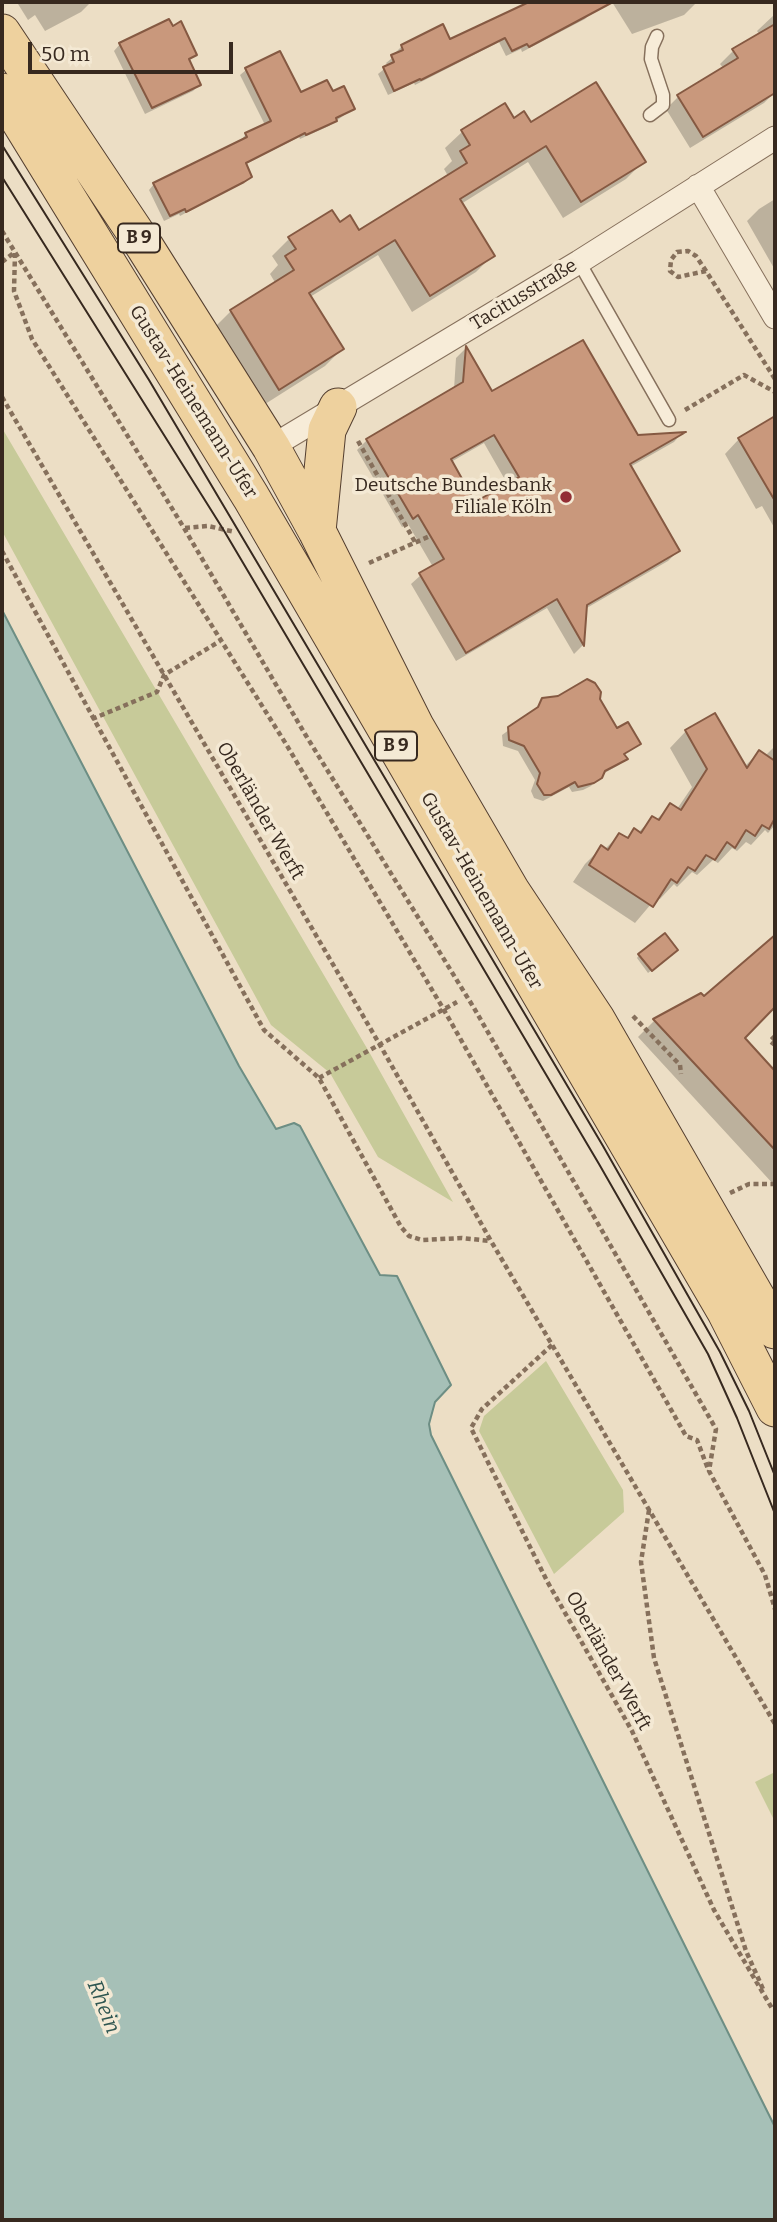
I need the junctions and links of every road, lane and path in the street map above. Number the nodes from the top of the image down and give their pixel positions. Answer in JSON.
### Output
{"nodes":[{"id":1,"x":2,"y":33,"type":"edge"},
{"id":2,"x":657,"y":36,"type":"dead end"},
{"id":3,"x":2,"y":92,"type":"edge"},
{"id":4,"x":650,"y":115,"type":"dead end"},
{"id":5,"x":775,"y":138,"type":"edge"},
{"id":6,"x":698,"y":186,"type":"junction"},
{"id":7,"x":2,"y":231,"type":"edge"},
{"id":8,"x":15,"y":252,"type":"junction"},
{"id":9,"x":2,"y":262,"type":"edge"},
{"id":10,"x":579,"y":262,"type":"junction"},
{"id":11,"x":706,"y":271,"type":"junction"},
{"id":12,"x":775,"y":317,"type":"edge"},
{"id":13,"x":775,"y":379,"type":"edge"},
{"id":14,"x":775,"y":392,"type":"edge"},
{"id":15,"x":2,"y":397,"type":"edge"},
{"id":16,"x":338,"y":407,"type":"junction"},
{"id":17,"x":669,"y":420,"type":"joint"},
{"id":18,"x":252,"y":459,"type":"junction"},
{"id":19,"x":317,"y":531,"type":"junction"},
{"id":20,"x":430,"y":536,"type":"dead end"},
{"id":21,"x":415,"y":542,"type":"junction"},
{"id":22,"x":2,"y":551,"type":"edge"},
{"id":23,"x":340,"y":577,"type":"junction"},
{"id":24,"x":220,"y":641,"type":"junction"},
{"id":25,"x":164,"y":675,"type":"junction"},
{"id":26,"x":93,"y":719,"type":"junction"},
{"id":27,"x":457,"y":1002,"type":"dead end"},
{"id":28,"x":444,"y":1010,"type":"junction"},
{"id":29,"x":632,"y":1015,"type":"dead end"},
{"id":30,"x":775,"y":1036,"type":"edge"},
{"id":31,"x":380,"y":1045,"type":"junction"},
{"id":32,"x":775,"y":1045,"type":"edge"},
{"id":33,"x":681,"y":1074,"type":"dead end"},
{"id":34,"x":319,"y":1078,"type":"junction"},
{"id":35,"x":775,"y":1184,"type":"edge"},
{"id":36,"x":734,"y":1191,"type":"dead end"},
{"id":37,"x":491,"y":1241,"type":"junction"},
{"id":38,"x":775,"y":1330,"type":"edge"},
{"id":39,"x":552,"y":1345,"type":"junction"},
{"id":40,"x":775,"y":1408,"type":"edge"},
{"id":41,"x":709,"y":1471,"type":"junction"},
{"id":42,"x":649,"y":1509,"type":"junction"},
{"id":43,"x":775,"y":1609,"type":"edge"},
{"id":44,"x":775,"y":1724,"type":"edge"},
{"id":45,"x":774,"y":2012,"type":"edge"}],
"edges":[{"from":1,"to":18,"type":"main road","name":"Gustav-Heinemann-Ufer","number":"B 9"},
{"from":2,"to":4,"type":"lane"},
{"from":3,"to":18,"type":"main road","name":"Gustav-Heinemann-Ufer","number":"B 9"},
{"from":5,"to":6,"type":"street","name":"Tacitusstraße"},
{"from":6,"to":10,"type":"street","name":"Tacitusstraße"},
{"from":6,"to":12,"type":"street"},
{"from":7,"to":8,"type":"path"},
{"from":8,"to":9,"type":"path"},
{"from":8,"to":24,"type":"path"},
{"from":8,"to":41,"type":"path"},
{"from":10,"to":16,"type":"street","name":"Tacitusstraße"},
{"from":10,"to":17,"type":"lane"},
{"from":11,"to":11,"type":"path"},
{"from":11,"to":13,"type":"path"},
{"from":14,"to":17,"type":"path"},
{"from":15,"to":25,"type":"path","name":"Oberländer Werft"},
{"from":16,"to":18,"type":"street","name":"Tacitusstraße"},
{"from":16,"to":19,"type":"main road"},
{"from":16,"to":21,"type":"path"},
{"from":18,"to":19,"type":"main road","name":"Gustav-Heinemann-Ufer","number":"B 9"},
{"from":18,"to":40,"type":"main road","name":"Gustav-Heinemann-Ufer","number":"B 9"},
{"from":19,"to":23,"type":"main road","name":"Gustav-Heinemann-Ufer","number":"B 9"},
{"from":20,"to":21,"type":"path"},
{"from":21,"to":23,"type":"path"},
{"from":22,"to":26,"type":"path"},
{"from":23,"to":38,"type":"main road","name":"Gustav-Heinemann-Ufer","number":"B 9"},
{"from":24,"to":25,"type":"path"},
{"from":24,"to":28,"type":"path"},
{"from":25,"to":26,"type":"path"},
{"from":25,"to":31,"type":"path","name":"Oberländer Werft"},
{"from":26,"to":34,"type":"path"},
{"from":27,"to":28,"type":"path"},
{"from":28,"to":31,"type":"path"},
{"from":28,"to":41,"type":"path"},
{"from":29,"to":33,"type":"path"},
{"from":30,"to":32,"type":"path"},
{"from":31,"to":34,"type":"path"},
{"from":31,"to":37,"type":"path","name":"Oberländer Werft"},
{"from":34,"to":37,"type":"path"},
{"from":35,"to":36,"type":"path"},
{"from":37,"to":39,"type":"path","name":"Oberländer Werft"},
{"from":39,"to":42,"type":"path","name":"Oberländer Werft"},
{"from":39,"to":45,"type":"path","name":"Oberländer Werft"},
{"from":41,"to":43,"type":"path"},
{"from":42,"to":44,"type":"path","name":"Oberländer Werft"},
{"from":42,"to":45,"type":"path","name":"Oberländer Werft"}]}
